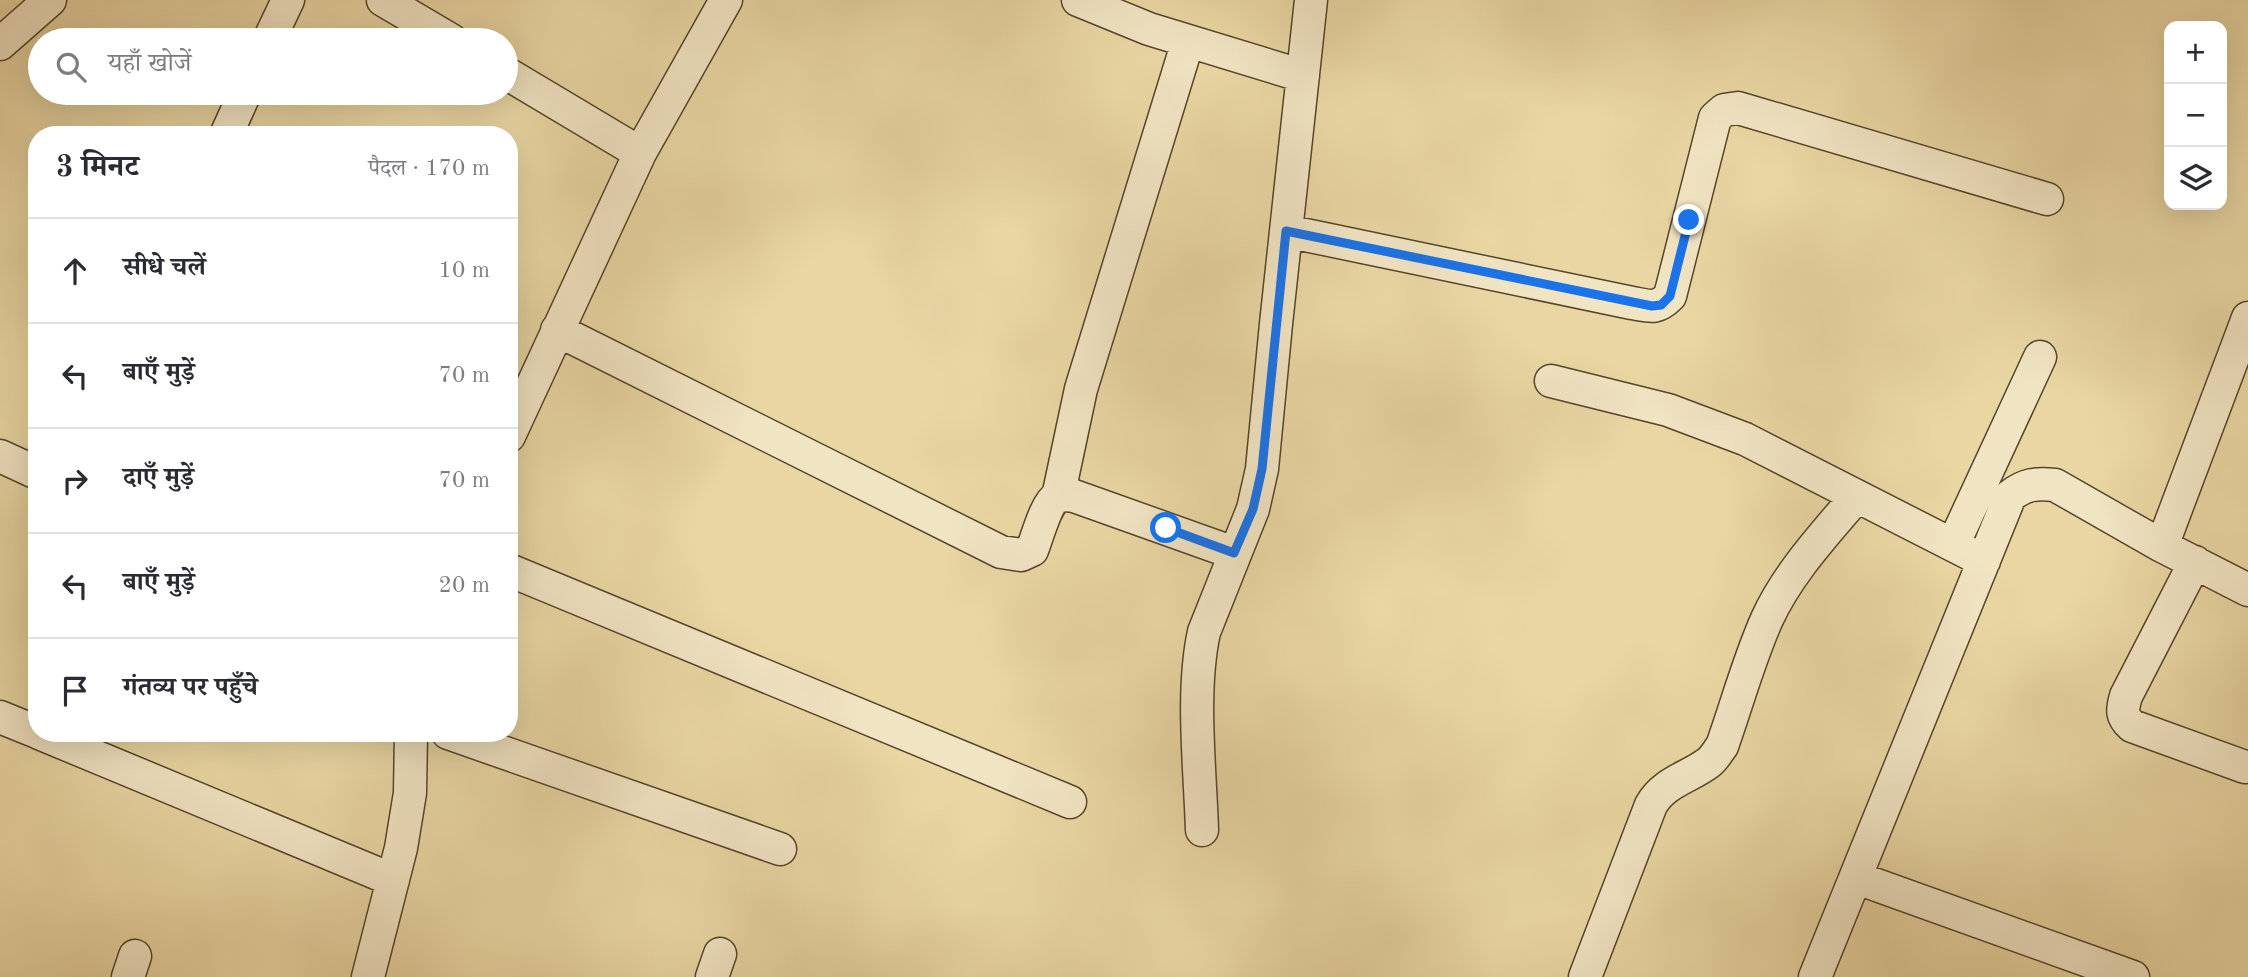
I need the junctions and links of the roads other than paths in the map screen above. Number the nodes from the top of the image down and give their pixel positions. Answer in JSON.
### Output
{"nodes":[{"id":1,"x":50,"y":0,"type":"edge"},
{"id":2,"x":288,"y":0,"type":"edge"},
{"id":3,"x":383,"y":0,"type":"edge"},
{"id":4,"x":726,"y":0,"type":"edge"},
{"id":5,"x":1077,"y":0,"type":"edge"},
{"id":6,"x":1311,"y":0,"type":"edge"},
{"id":7,"x":275,"y":28,"type":"edge"},
{"id":8,"x":431,"y":28,"type":"edge"},
{"id":9,"x":1188,"y":41,"type":"junction"},
{"id":10,"x":0,"y":44,"type":"edge"},
{"id":11,"x":1303,"y":76,"type":"junction"},
{"id":12,"x":518,"y":80,"type":"edge"},
{"id":13,"x":240,"y":105,"type":"edge"},
{"id":14,"x":230,"y":126,"type":"edge"},
{"id":15,"x":640,"y":153,"type":"junction"},
{"id":16,"x":2047,"y":199,"type":"dead end"},
{"id":17,"x":1286,"y":231,"type":"junction"},
{"id":18,"x":2248,"y":318,"type":"edge"},
{"id":19,"x":557,"y":330,"type":"junction"},
{"id":20,"x":2040,"y":357,"type":"dead end"},
{"id":21,"x":1551,"y":381,"type":"dead end"},
{"id":22,"x":518,"y":416,"type":"edge"},
{"id":23,"x":0,"y":456,"type":"edge"},
{"id":24,"x":28,"y":469,"type":"edge"},
{"id":25,"x":1058,"y":497,"type":"junction"},
{"id":26,"x":1856,"y":497,"type":"junction"},
{"id":27,"x":1953,"y":545,"type":"junction"},
{"id":28,"x":2162,"y":546,"type":"junction"},
{"id":29,"x":1234,"y":553,"type":"junction"},
{"id":30,"x":1984,"y":561,"type":"junction"},
{"id":31,"x":2195,"y":562,"type":"junction"},
{"id":32,"x":518,"y":574,"type":"edge"},
{"id":33,"x":2248,"y":590,"type":"edge"},
{"id":34,"x":0,"y":717,"type":"edge"},
{"id":35,"x":28,"y":729,"type":"edge"},
{"id":36,"x":60,"y":742,"type":"edge"},
{"id":37,"x":411,"y":742,"type":"edge"},
{"id":38,"x":474,"y":742,"type":"edge"},
{"id":39,"x":2245,"y":767,"type":"dead end"},
{"id":40,"x":1070,"y":802,"type":"dead end"},
{"id":41,"x":1202,"y":831,"type":"dead end"},
{"id":42,"x":780,"y":849,"type":"dead end"},
{"id":43,"x":1857,"y":878,"type":"junction"},
{"id":44,"x":393,"y":880,"type":"junction"},
{"id":45,"x":368,"y":977,"type":"edge"},
{"id":46,"x":1585,"y":977,"type":"edge"},
{"id":47,"x":1815,"y":977,"type":"edge"},
{"id":48,"x":2133,"y":977,"type":"edge"}],
"edges":[{"from":1,"to":10,"type":"street"},
{"from":2,"to":7,"type":"street"},
{"from":3,"to":8,"type":"street"},
{"from":4,"to":15,"type":"street"},
{"from":5,"to":9,"type":"street"},
{"from":6,"to":11,"type":"street"},
{"from":9,"to":11,"type":"street"},
{"from":9,"to":25,"type":"street"},
{"from":11,"to":17,"type":"street"},
{"from":12,"to":15,"type":"street"},
{"from":13,"to":14,"type":"street"},
{"from":15,"to":19,"type":"street"},
{"from":16,"to":17,"type":"street"},
{"from":17,"to":29,"type":"street"},
{"from":18,"to":28,"type":"street"},
{"from":19,"to":22,"type":"street"},
{"from":19,"to":25,"type":"street"},
{"from":20,"to":27,"type":"street"},
{"from":21,"to":26,"type":"street"},
{"from":23,"to":24,"type":"street"},
{"from":25,"to":29,"type":"street"},
{"from":26,"to":27,"type":"street"},
{"from":26,"to":46,"type":"street"},
{"from":27,"to":30,"type":"street"},
{"from":28,"to":30,"type":"street"},
{"from":28,"to":31,"type":"street"},
{"from":29,"to":41,"type":"street"},
{"from":30,"to":43,"type":"street"},
{"from":31,"to":33,"type":"street"},
{"from":31,"to":39,"type":"street"},
{"from":32,"to":40,"type":"street"},
{"from":34,"to":35,"type":"street"},
{"from":36,"to":44,"type":"street"},
{"from":37,"to":44,"type":"street"},
{"from":38,"to":42,"type":"street"},
{"from":43,"to":47,"type":"street"},
{"from":43,"to":48,"type":"street"},
{"from":44,"to":45,"type":"street"}]}
